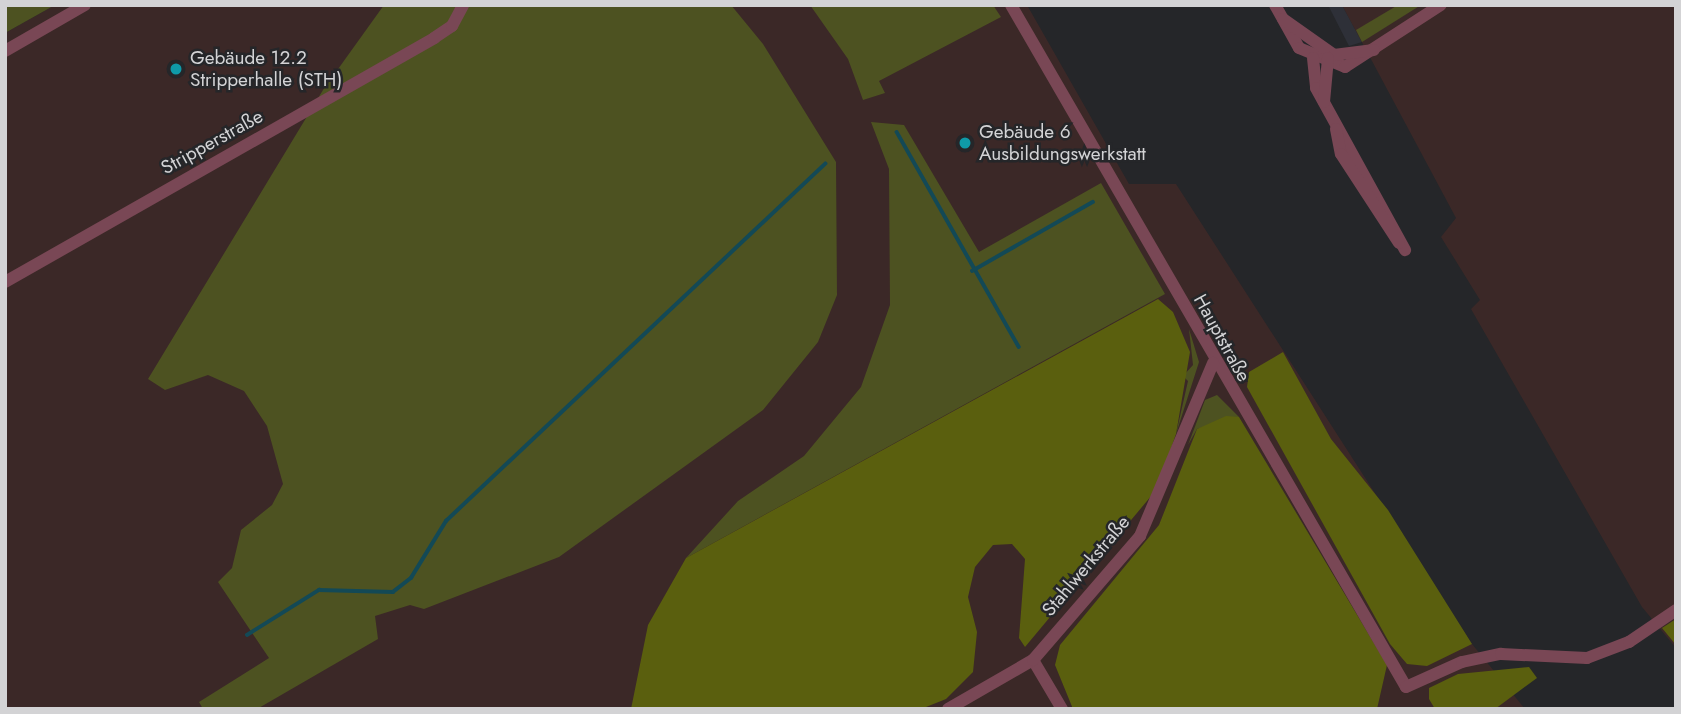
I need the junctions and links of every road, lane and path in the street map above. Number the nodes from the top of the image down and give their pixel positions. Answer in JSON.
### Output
{"nodes":[{"id":1,"x":85,"y":5,"type":"edge"},
{"id":2,"x":463,"y":5,"type":"edge"},
{"id":3,"x":1011,"y":5,"type":"edge"},
{"id":4,"x":1275,"y":5,"type":"edge"},
{"id":5,"x":1441,"y":5,"type":"edge"},
{"id":6,"x":1282,"y":19,"type":"junction"},
{"id":7,"x":1377,"y":49,"type":"junction"},
{"id":8,"x":5,"y":51,"type":"edge"},
{"id":9,"x":1325,"y":51,"type":"junction"},
{"id":10,"x":1313,"y":58,"type":"junction"},
{"id":11,"x":1331,"y":65,"type":"junction"},
{"id":12,"x":1324,"y":102,"type":"junction"},
{"id":13,"x":1405,"y":250,"type":"dead end"},
{"id":14,"x":5,"y":282,"type":"edge"},
{"id":15,"x":1213,"y":363,"type":"junction"},
{"id":16,"x":1676,"y":610,"type":"edge"},
{"id":17,"x":1033,"y":660,"type":"junction"},
{"id":18,"x":948,"y":709,"type":"edge"},
{"id":19,"x":1062,"y":709,"type":"edge"}],
"edges":[{"from":1,"to":8,"type":"street"},
{"from":2,"to":14,"type":"street","name":"Stripperstraße"},
{"from":3,"to":15,"type":"street","name":"Hauptstraße"},
{"from":4,"to":6,"type":"street"},
{"from":5,"to":7,"type":"street"},
{"from":6,"to":9,"type":"street"},
{"from":6,"to":10,"type":"street"},
{"from":7,"to":9,"type":"street"},
{"from":7,"to":11,"type":"street"},
{"from":9,"to":11,"type":"street"},
{"from":10,"to":11,"type":"street"},
{"from":10,"to":12,"type":"street"},
{"from":11,"to":12,"type":"street"},
{"from":12,"to":13,"type":"street"},
{"from":15,"to":16,"type":"street","name":"Hauptstraße"},
{"from":15,"to":17,"type":"street","name":"Stahlwerkstraße"},
{"from":17,"to":18,"type":"street","name":"Stahlwerkstraße"},
{"from":17,"to":19,"type":"street"}]}
